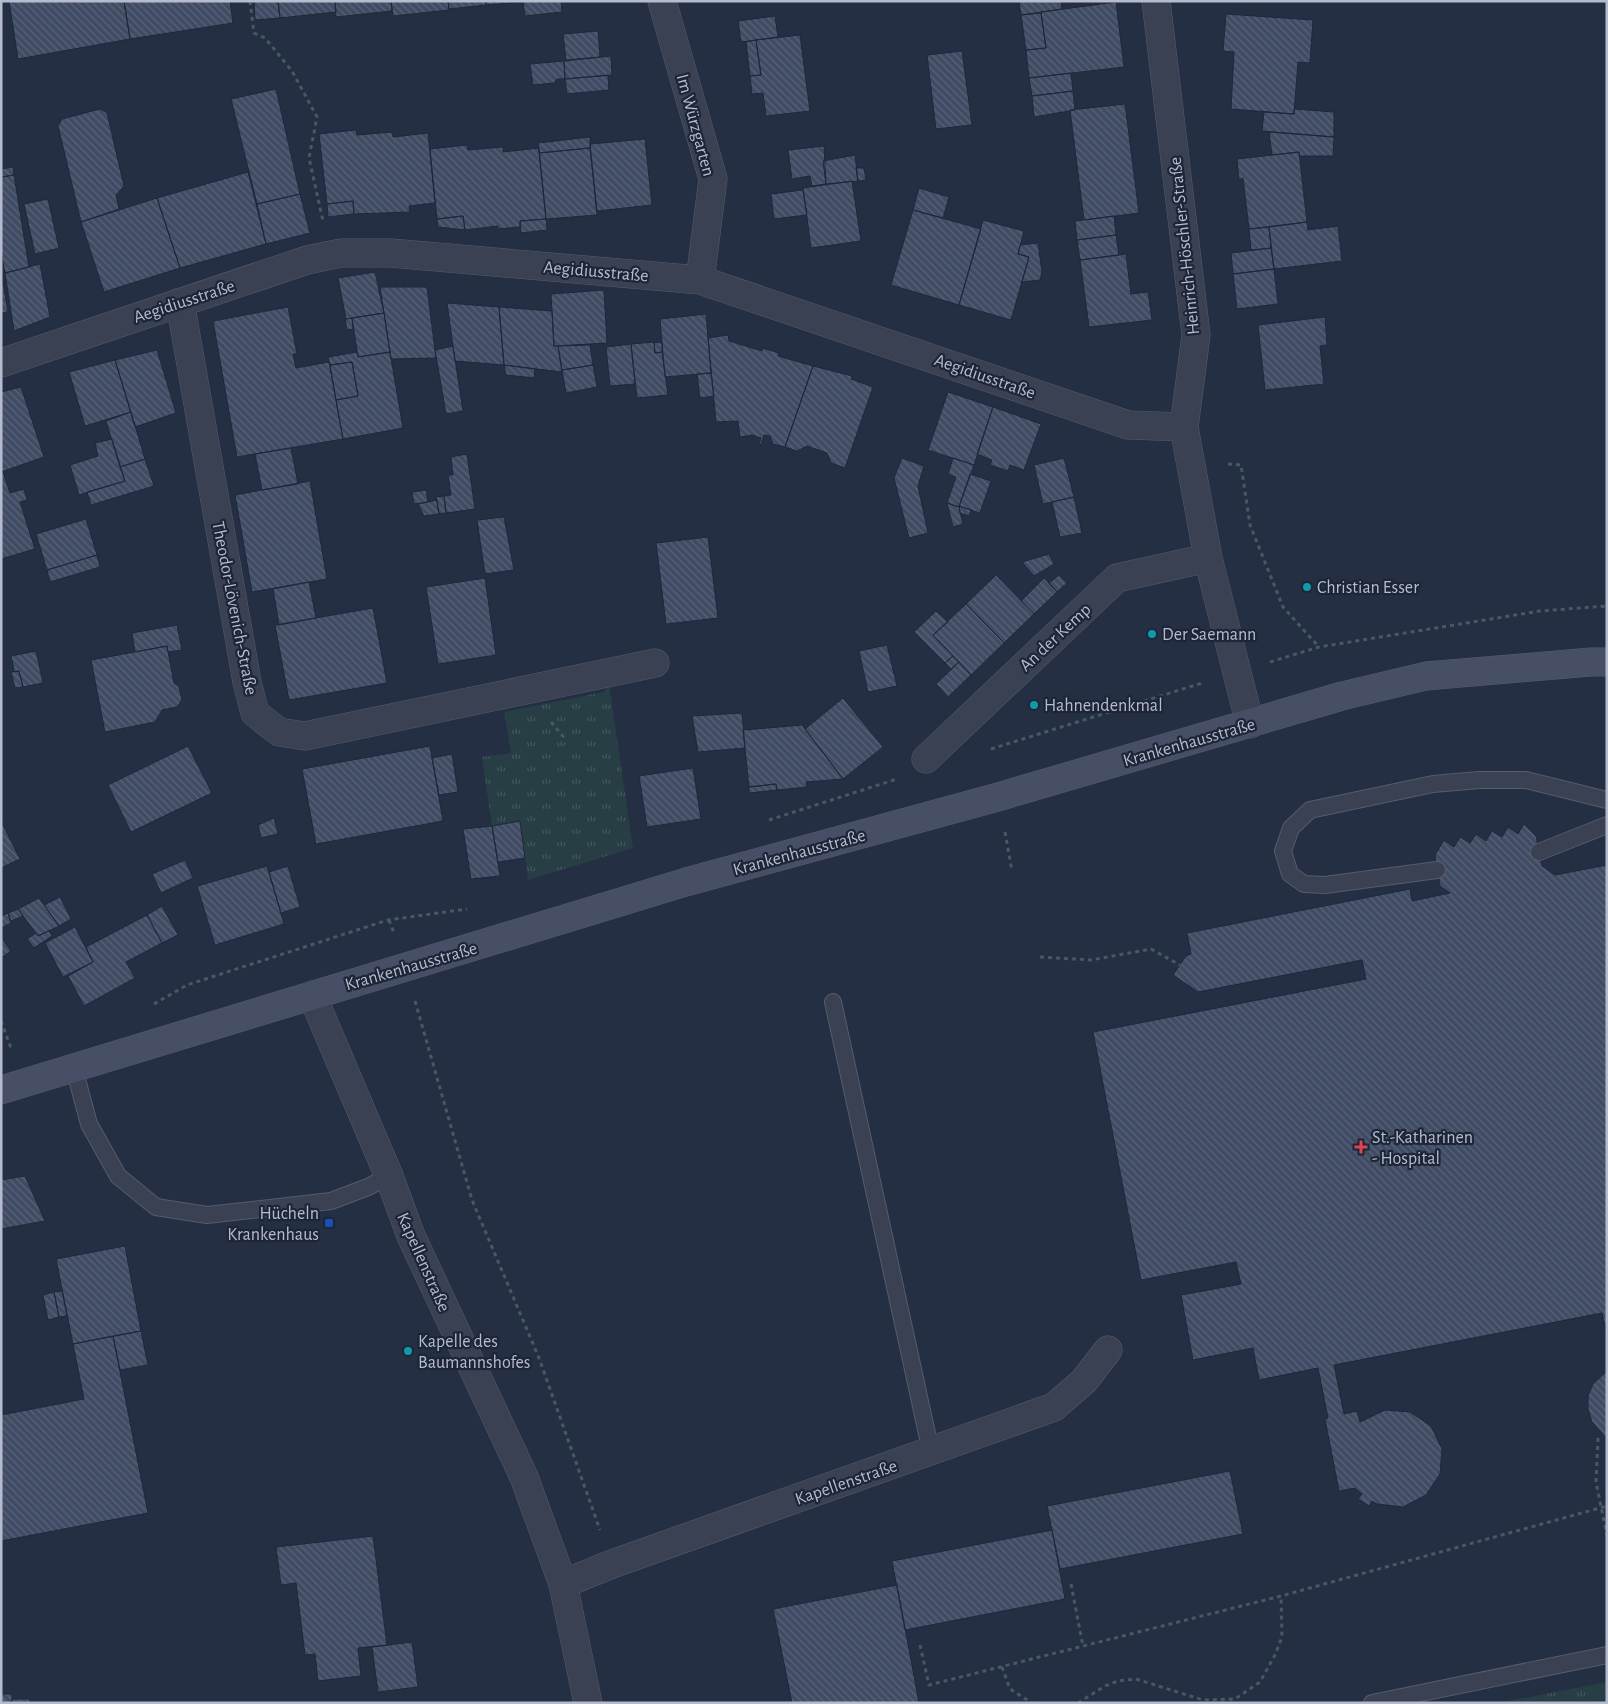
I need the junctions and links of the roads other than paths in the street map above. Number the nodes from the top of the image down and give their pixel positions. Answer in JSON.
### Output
{"nodes":[{"id":1,"x":662,"y":1,"type":"edge"},
{"id":2,"x":1156,"y":1,"type":"edge"},
{"id":3,"x":700,"y":280,"type":"junction"},
{"id":4,"x":180,"y":302,"type":"junction"},
{"id":5,"x":1,"y":363,"type":"edge"},
{"id":6,"x":1184,"y":427,"type":"junction"},
{"id":7,"x":1208,"y":558,"type":"junction"},
{"id":8,"x":1607,"y":662,"type":"edge"},
{"id":9,"x":655,"y":663,"type":"dead end"},
{"id":10,"x":1250,"y":724,"type":"junction"},
{"id":11,"x":926,"y":759,"type":"dead end"},
{"id":12,"x":1607,"y":800,"type":"edge"},
{"id":13,"x":1607,"y":825,"type":"edge"},
{"id":14,"x":1539,"y":852,"type":"dead end"},
{"id":15,"x":1437,"y":870,"type":"dead end"},
{"id":16,"x":312,"y":995,"type":"junction"},
{"id":17,"x":833,"y":1002,"type":"dead end"},
{"id":18,"x":74,"y":1068,"type":"junction"},
{"id":19,"x":1,"y":1090,"type":"edge"},
{"id":20,"x":389,"y":1176,"type":"junction"},
{"id":21,"x":1108,"y":1350,"type":"dead end"},
{"id":22,"x":931,"y":1452,"type":"junction"},
{"id":23,"x":563,"y":1584,"type":"junction"},
{"id":24,"x":1607,"y":1655,"type":"edge"},
{"id":25,"x":588,"y":1703,"type":"edge"},
{"id":26,"x":1372,"y":1703,"type":"edge"}],
"edges":[{"from":1,"to":3,"type":"street","name":"Im Würzgarten"},
{"from":2,"to":6,"type":"street","name":"Heinrich-Höschler-Straße"},
{"from":3,"to":4,"type":"street","name":"Aegidiusstraße"},
{"from":3,"to":6,"type":"street","name":"Aegidiusstraße"},
{"from":4,"to":5,"type":"street","name":"Aegidiusstraße"},
{"from":4,"to":9,"type":"street","name":"Theodor-Lövenich-Straße"},
{"from":6,"to":7,"type":"street","name":"Heinrich-Höschler-Straße"},
{"from":7,"to":10,"type":"street","name":"Heinrich-Höschler-Straße"},
{"from":7,"to":11,"type":"street","name":"An der Kemp"},
{"from":8,"to":10,"type":"street","name":"Krankenhausstraße"},
{"from":10,"to":16,"type":"street","name":"Krankenhausstraße"},
{"from":12,"to":15,"type":"lane"},
{"from":13,"to":14,"type":"lane"},
{"from":16,"to":18,"type":"street","name":"Krankenhausstraße"},
{"from":16,"to":20,"type":"street","name":"Kapellenstraße"},
{"from":17,"to":22,"type":"lane"},
{"from":18,"to":19,"type":"street","name":"Krankenhausstraße"},
{"from":18,"to":20,"type":"lane"},
{"from":20,"to":23,"type":"street","name":"Kapellenstraße"},
{"from":21,"to":22,"type":"street","name":"Kapellenstraße"},
{"from":22,"to":23,"type":"street","name":"Kapellenstraße"},
{"from":23,"to":25,"type":"street","name":"Kapellenstraße"},
{"from":24,"to":26,"type":"lane"}]}
